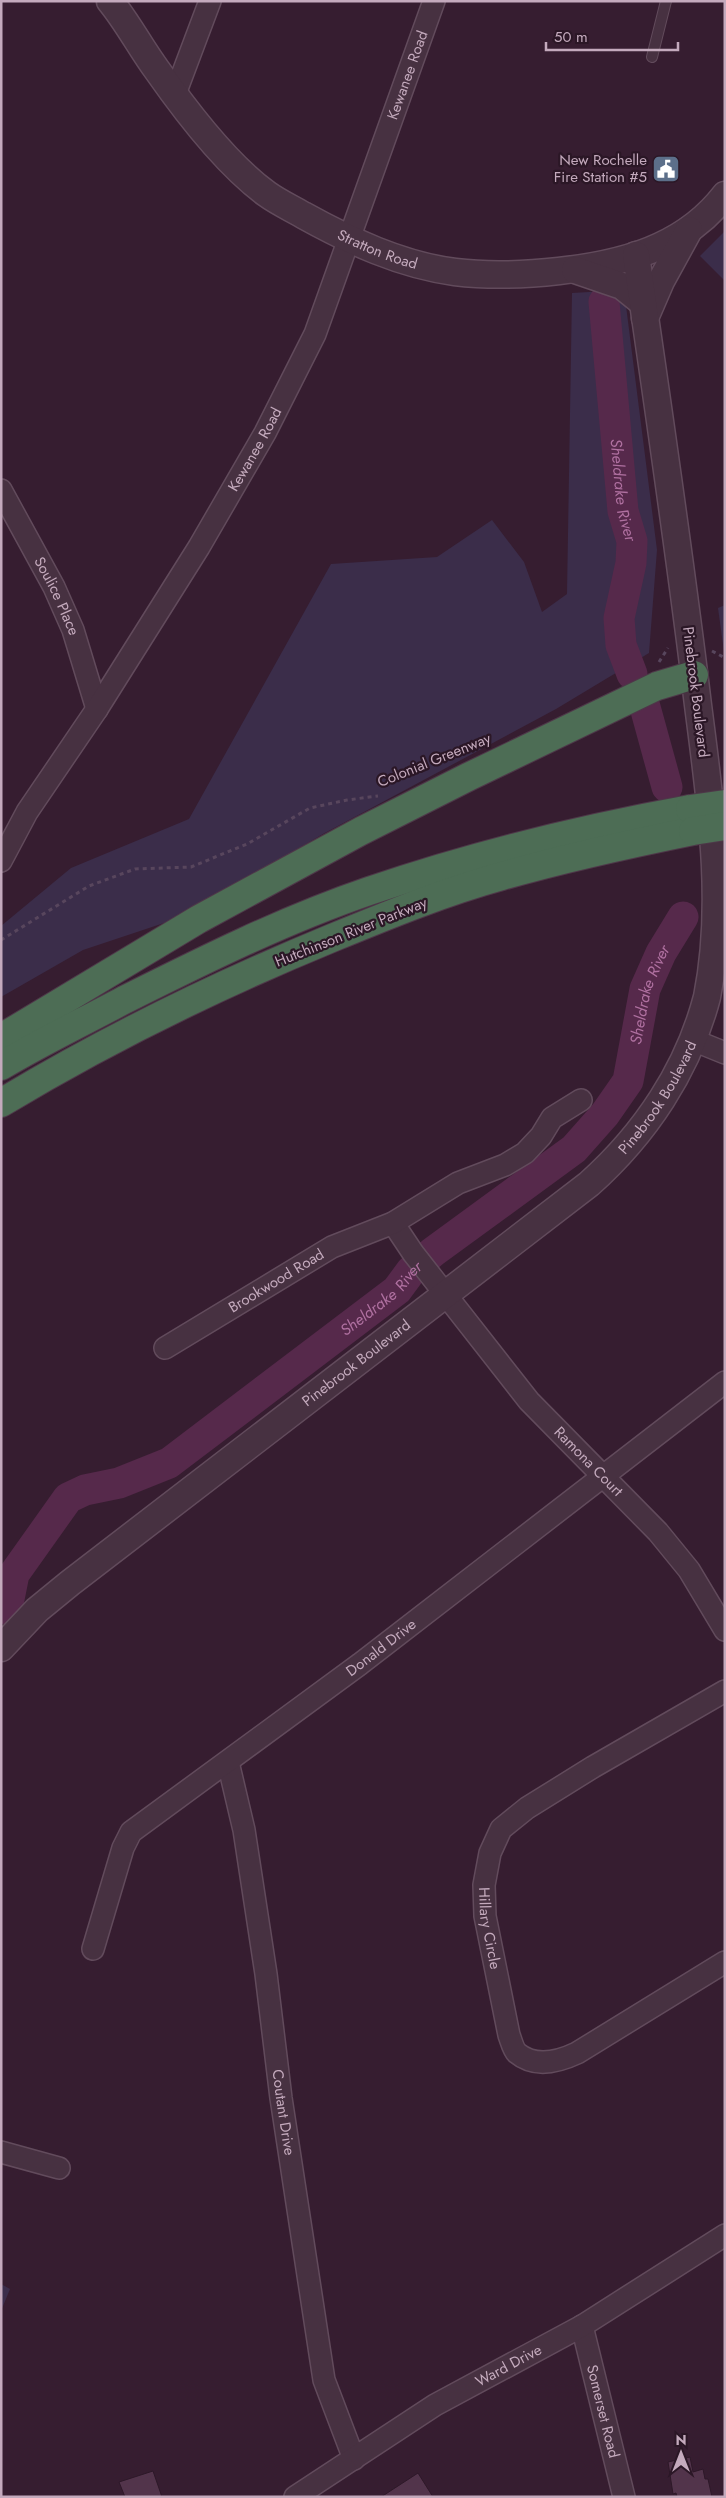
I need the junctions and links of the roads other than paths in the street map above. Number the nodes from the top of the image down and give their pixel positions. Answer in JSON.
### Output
{"nodes":[{"id":1,"x":110,"y":1,"type":"edge"},
{"id":2,"x":210,"y":1,"type":"edge"},
{"id":3,"x":434,"y":1,"type":"edge"},
{"id":4,"x":666,"y":1,"type":"edge"},
{"id":5,"x":652,"y":57,"type":"dead end"},
{"id":6,"x":175,"y":94,"type":"junction"},
{"id":7,"x":725,"y":195,"type":"edge"},
{"id":8,"x":690,"y":227,"type":"junction"},
{"id":9,"x":350,"y":240,"type":"junction"},
{"id":10,"x":636,"y":255,"type":"junction"},
{"id":11,"x":570,"y":268,"type":"junction"},
{"id":12,"x":644,"y":311,"type":"junction"},
{"id":13,"x":1,"y":490,"type":"edge"},
{"id":14,"x":693,"y":662,"type":"junction"},
{"id":15,"x":97,"y":709,"type":"junction"},
{"id":16,"x":725,"y":804,"type":"edge"},
{"id":17,"x":692,"y":820,"type":"junction"},
{"id":18,"x":725,"y":826,"type":"edge"},
{"id":19,"x":1,"y":861,"type":"edge"},
{"id":20,"x":1,"y":1038,"type":"edge"},
{"id":21,"x":693,"y":1040,"type":"junction"},
{"id":22,"x":725,"y":1053,"type":"edge"},
{"id":23,"x":1,"y":1066,"type":"edge"},
{"id":24,"x":581,"y":1100,"type":"dead end"},
{"id":25,"x":1,"y":1102,"type":"edge"},
{"id":26,"x":393,"y":1223,"type":"junction"},
{"id":27,"x":446,"y":1295,"type":"junction"},
{"id":28,"x":165,"y":1348,"type":"dead end"},
{"id":29,"x":725,"y":1382,"type":"edge"},
{"id":30,"x":604,"y":1477,"type":"junction"},
{"id":31,"x":725,"y":1630,"type":"edge"},
{"id":32,"x":1,"y":1648,"type":"edge"},
{"id":33,"x":725,"y":1691,"type":"edge"},
{"id":34,"x":228,"y":1762,"type":"junction"},
{"id":35,"x":93,"y":1949,"type":"dead end"},
{"id":36,"x":725,"y":1962,"type":"edge"},
{"id":37,"x":1,"y":2152,"type":"edge"},
{"id":38,"x":59,"y":2168,"type":"dead end"},
{"id":39,"x":725,"y":2235,"type":"edge"},
{"id":40,"x":582,"y":2326,"type":"junction"},
{"id":41,"x":354,"y":2459,"type":"junction"},
{"id":42,"x":295,"y":2497,"type":"edge"},
{"id":43,"x":624,"y":2497,"type":"edge"}],
"edges":[{"from":1,"to":6,"type":"street","name":"Stratton Road"},
{"from":2,"to":6,"type":"street"},
{"from":3,"to":9,"type":"street","name":"Kewanee Road"},
{"from":4,"to":5,"type":"lane"},
{"from":6,"to":9,"type":"street","name":"Stratton Road"},
{"from":7,"to":8,"type":"street","name":"Stratton Road"},
{"from":8,"to":10,"type":"street","name":"Stratton Road"},
{"from":8,"to":12,"type":"street"},
{"from":9,"to":11,"type":"street","name":"Stratton Road"},
{"from":9,"to":15,"type":"street","name":"Kewanee Road"},
{"from":10,"to":11,"type":"street","name":"Stratton Road"},
{"from":10,"to":12,"type":"street","name":"Pinebrook Boulevard"},
{"from":11,"to":12,"type":"street"},
{"from":12,"to":14,"type":"street","name":"Pinebrook Boulevard"},
{"from":13,"to":15,"type":"street","name":"Soulice Place"},
{"from":14,"to":20,"type":"highway"},
{"from":14,"to":21,"type":"street","name":"Pinebrook Boulevard"},
{"from":15,"to":19,"type":"street","name":"Kewanee Road"},
{"from":16,"to":17,"type":"highway","name":"Hutchinson River Parkway","bridge":true},
{"from":17,"to":18,"type":"highway","name":"Hutchinson River Parkway","bridge":true},
{"from":17,"to":23,"type":"highway","name":"Hutchinson River Parkway"},
{"from":17,"to":25,"type":"highway","name":"Hutchinson River Parkway"},
{"from":21,"to":22,"type":"street"},
{"from":21,"to":27,"type":"street","name":"Pinebrook Boulevard"},
{"from":24,"to":26,"type":"street","name":"Brookwood Road"},
{"from":26,"to":27,"type":"street"},
{"from":26,"to":28,"type":"street","name":"Brookwood Road"},
{"from":27,"to":30,"type":"street","name":"Ramona Court"},
{"from":27,"to":32,"type":"street","name":"Pinebrook Boulevard"},
{"from":29,"to":30,"type":"street","name":"Donald Drive"},
{"from":30,"to":31,"type":"street","name":"Ramona Court"},
{"from":30,"to":34,"type":"street","name":"Donald Drive"},
{"from":33,"to":36,"type":"street","name":"Hillary Circle"},
{"from":34,"to":35,"type":"street","name":"Donald Drive"},
{"from":34,"to":41,"type":"street","name":"Coutant Drive"},
{"from":37,"to":38,"type":"street"},
{"from":39,"to":40,"type":"street","name":"Ward Drive"},
{"from":40,"to":41,"type":"street","name":"Ward Drive"},
{"from":40,"to":43,"type":"street","name":"Somerset Road"},
{"from":41,"to":42,"type":"street","name":"Ward Drive"}]}
